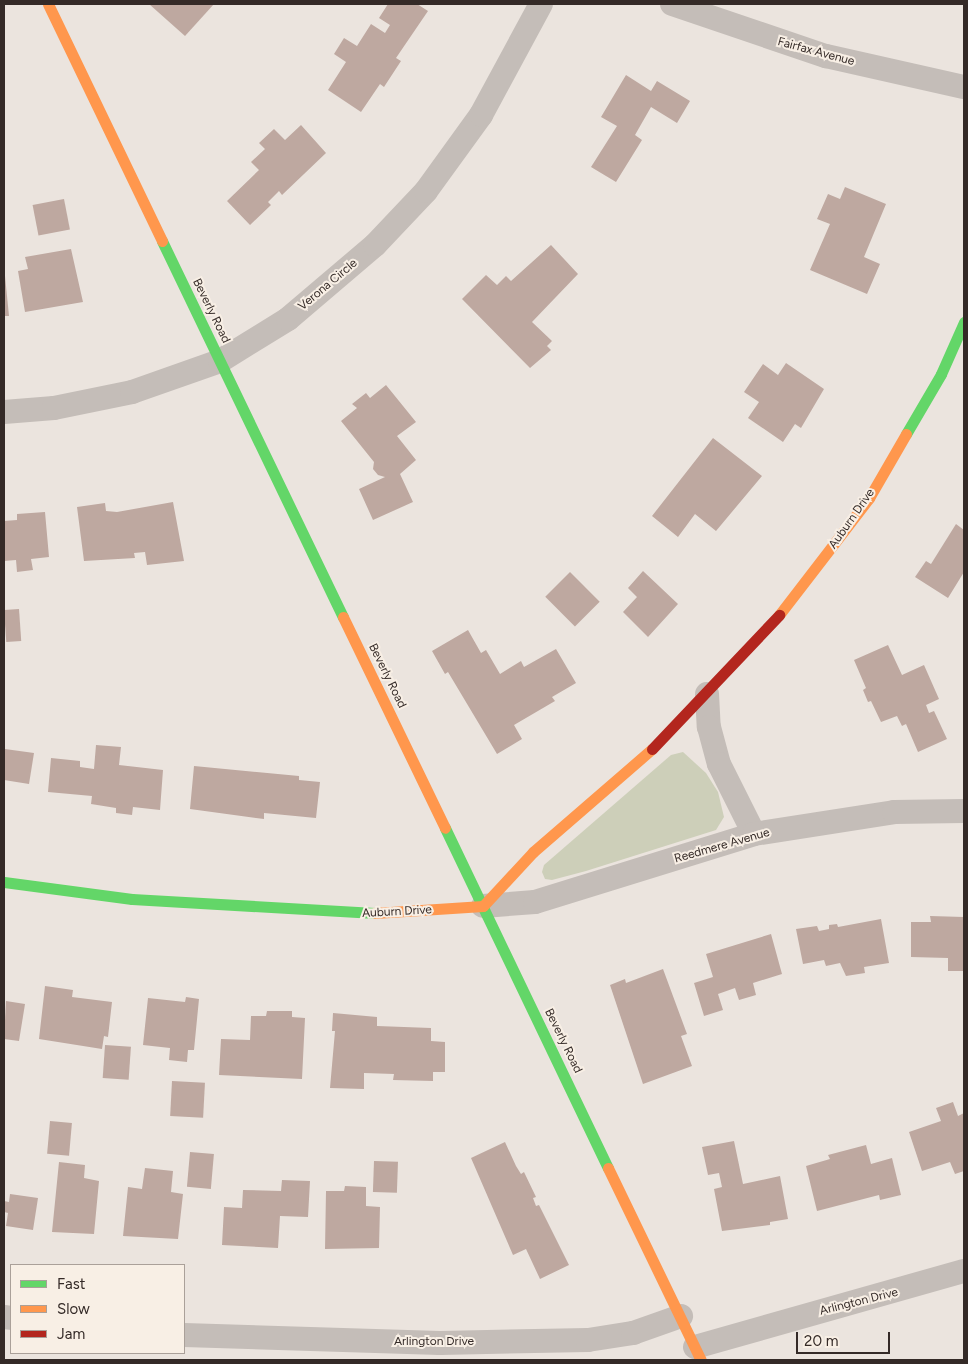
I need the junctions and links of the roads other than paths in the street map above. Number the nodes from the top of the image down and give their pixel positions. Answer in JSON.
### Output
{"nodes":[{"id":1,"x":48,"y":4,"type":"edge"},
{"id":2,"x":540,"y":4,"type":"edge"},
{"id":3,"x":672,"y":4,"type":"edge"},
{"id":4,"x":964,"y":87,"type":"edge"},
{"id":5,"x":964,"y":322,"type":"edge"},
{"id":6,"x":220,"y":361,"type":"junction"},
{"id":7,"x":4,"y":412,"type":"edge"},
{"id":8,"x":707,"y":694,"type":"junction"},
{"id":9,"x":964,"y":811,"type":"edge"},
{"id":10,"x":754,"y":834,"type":"junction"},
{"id":11,"x":4,"y":882,"type":"edge"},
{"id":12,"x":484,"y":906,"type":"junction"},
{"id":13,"x":964,"y":1271,"type":"edge"},
{"id":14,"x":681,"y":1316,"type":"junction"},
{"id":15,"x":185,"y":1335,"type":"edge"},
{"id":16,"x":698,"y":1354,"type":"edge"}],
"edges":[{"from":1,"to":6,"type":"street","name":"Beverly Road"},
{"from":2,"to":6,"type":"street","name":"Verona Circle"},
{"from":3,"to":4,"type":"street","name":"Fairfax Avenue"},
{"from":5,"to":8,"type":"street","name":"Auburn Drive"},
{"from":6,"to":7,"type":"street","name":"Verona Circle"},
{"from":6,"to":12,"type":"street","name":"Beverly Road"},
{"from":8,"to":10,"type":"street"},
{"from":8,"to":12,"type":"street","name":"Auburn Drive"},
{"from":9,"to":10,"type":"street","name":"Reedmere Avenue"},
{"from":10,"to":12,"type":"street","name":"Reedmere Avenue"},
{"from":11,"to":12,"type":"street","name":"Auburn Drive"},
{"from":12,"to":14,"type":"street","name":"Beverly Road"},
{"from":13,"to":16,"type":"street","name":"Arlington Drive"},
{"from":14,"to":15,"type":"street","name":"Arlington Drive"},
{"from":14,"to":16,"type":"street","name":"Beverly Road"}]}
